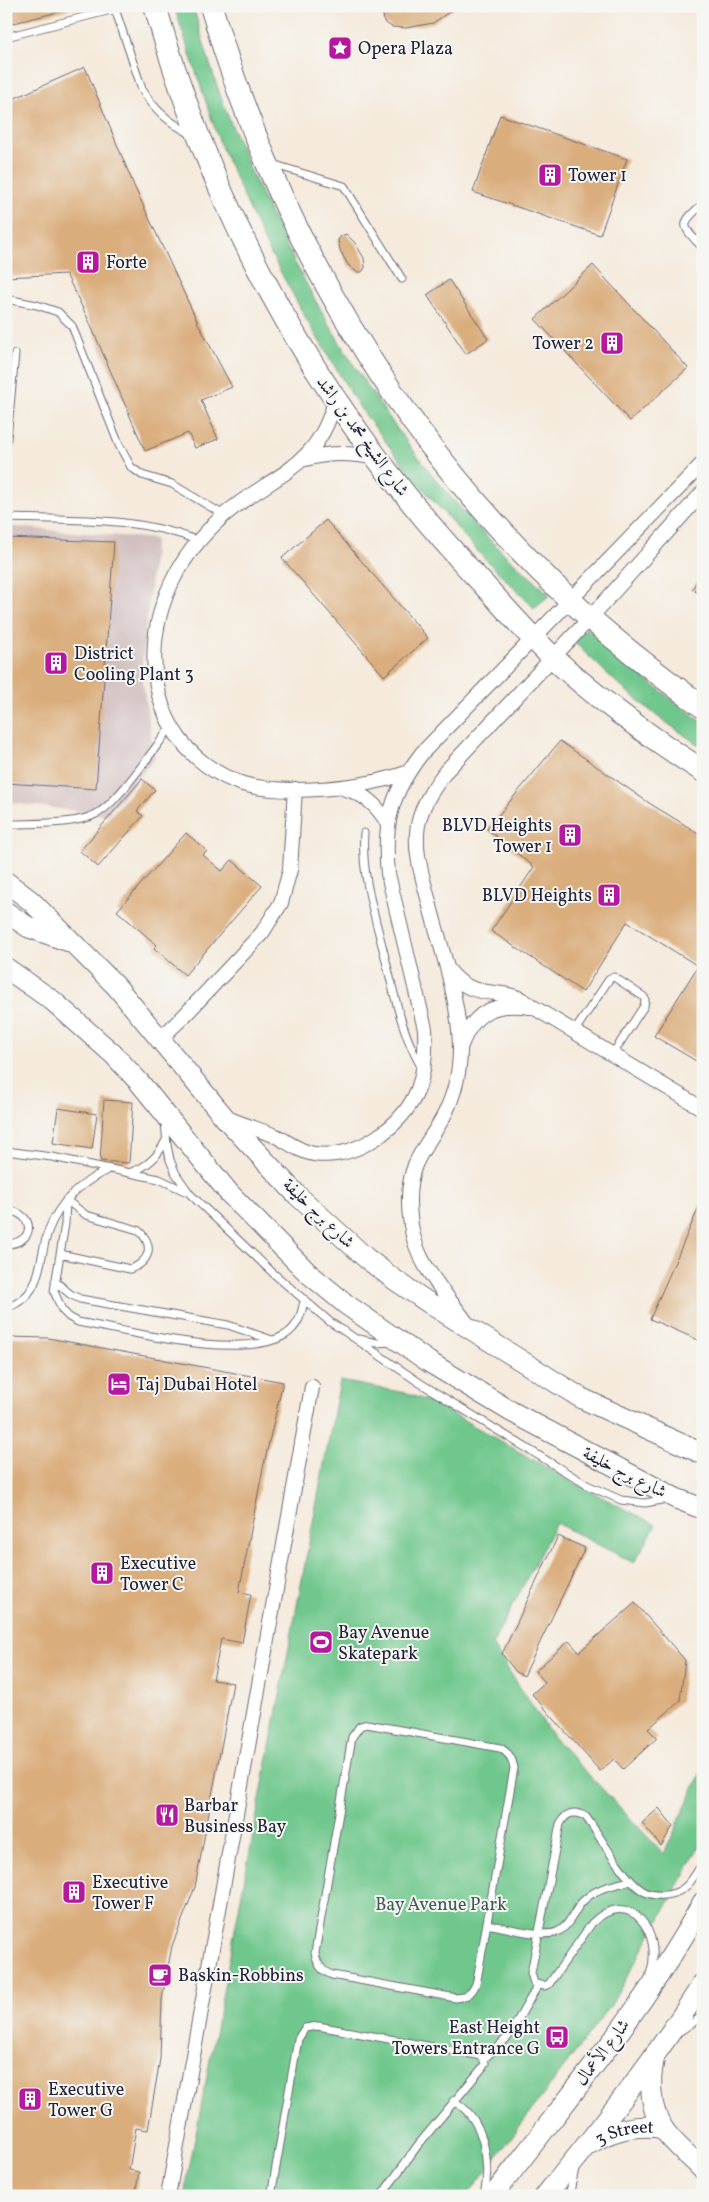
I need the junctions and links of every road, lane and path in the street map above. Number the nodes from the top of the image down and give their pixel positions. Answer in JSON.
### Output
{"nodes":[{"id":1,"x":155,"y":6,"type":"edge"},
{"id":2,"x":211,"y":6,"type":"edge"},
{"id":3,"x":115,"y":8,"type":"edge"},
{"id":4,"x":6,"y":37,"type":"edge"},
{"id":5,"x":199,"y":138,"type":"junction"},
{"id":6,"x":267,"y":163,"type":"junction"},
{"id":7,"x":703,"y":204,"type":"edge"},
{"id":8,"x":703,"y":248,"type":"edge"},
{"id":9,"x":402,"y":279,"type":"dead end"},
{"id":10,"x":6,"y":299,"type":"edge"},
{"id":11,"x":15,"y":354,"type":"dead end"},
{"id":12,"x":335,"y":401,"type":"junction"},
{"id":13,"x":6,"y":448,"type":"edge"},
{"id":14,"x":378,"y":458,"type":"junction"},
{"id":15,"x":305,"y":459,"type":"junction"},
{"id":16,"x":703,"y":463,"type":"edge"},
{"id":17,"x":703,"y":492,"type":"edge"},
{"id":18,"x":224,"y":516,"type":"junction"},
{"id":19,"x":6,"y":518,"type":"edge"},
{"id":20,"x":199,"y":541,"type":"junction"},
{"id":21,"x":570,"y":600,"type":"junction"},
{"id":22,"x":591,"y":618,"type":"junction"},
{"id":23,"x":532,"y":638,"type":"junction"},
{"id":24,"x":553,"y":656,"type":"junction"},
{"id":25,"x":703,"y":707,"type":"edge"},
{"id":26,"x":171,"y":726,"type":"junction"},
{"id":27,"x":703,"y":771,"type":"edge"},
{"id":28,"x":406,"y":773,"type":"junction"},
{"id":29,"x":338,"y":786,"type":"junction"},
{"id":30,"x":295,"y":789,"type":"junction"},
{"id":31,"x":388,"y":822,"type":"junction"},
{"id":32,"x":12,"y":824,"type":"dead end"},
{"id":33,"x":364,"y":833,"type":"dead end"},
{"id":34,"x":6,"y":882,"type":"edge"},
{"id":35,"x":6,"y":912,"type":"edge"},
{"id":36,"x":72,"y":942,"type":"junction"},
{"id":37,"x":446,"y":966,"type":"junction"},
{"id":38,"x":6,"y":968,"type":"edge"},
{"id":39,"x":533,"y":1007,"type":"junction"},
{"id":40,"x":574,"y":1032,"type":"junction"},
{"id":41,"x":161,"y":1038,"type":"junction"},
{"id":42,"x":460,"y":1050,"type":"junction"},
{"id":43,"x":612,"y":1055,"type":"junction"},
{"id":44,"x":423,"y":1070,"type":"junction"},
{"id":45,"x":703,"y":1109,"type":"edge"},
{"id":46,"x":166,"y":1113,"type":"junction"},
{"id":47,"x":225,"y":1118,"type":"junction"},
{"id":48,"x":166,"y":1139,"type":"junction"},
{"id":49,"x":6,"y":1151,"type":"edge"},
{"id":50,"x":107,"y":1170,"type":"junction"},
{"id":51,"x":128,"y":1173,"type":"junction"},
{"id":52,"x":190,"y":1194,"type":"junction"},
{"id":53,"x":66,"y":1200,"type":"junction"},
{"id":54,"x":6,"y":1210,"type":"edge"},
{"id":55,"x":6,"y":1244,"type":"edge"},
{"id":56,"x":60,"y":1254,"type":"junction"},
{"id":57,"x":55,"y":1281,"type":"junction"},
{"id":58,"x":304,"y":1299,"type":"junction"},
{"id":59,"x":6,"y":1308,"type":"edge"},
{"id":60,"x":470,"y":1327,"type":"junction"},
{"id":61,"x":344,"y":1331,"type":"junction"},
{"id":62,"x":272,"y":1340,"type":"junction"},
{"id":63,"x":399,"y":1341,"type":"junction"},
{"id":64,"x":312,"y":1386,"type":"dead end"},
{"id":65,"x":703,"y":1454,"type":"edge"},
{"id":66,"x":689,"y":1503,"type":"edge"},
{"id":67,"x":703,"y":1523,"type":"edge"},
{"id":68,"x":703,"y":1863,"type":"edge"},
{"id":69,"x":631,"y":1881,"type":"junction"},
{"id":70,"x":703,"y":1902,"type":"edge"},
{"id":71,"x":487,"y":1924,"type":"junction"},
{"id":72,"x":539,"y":1933,"type":"junction"},
{"id":73,"x":703,"y":1983,"type":"edge"},
{"id":74,"x":538,"y":1986,"type":"junction"},
{"id":75,"x":639,"y":2004,"type":"junction"},
{"id":76,"x":703,"y":2016,"type":"edge"},
{"id":77,"x":661,"y":2045,"type":"junction"},
{"id":78,"x":484,"y":2059,"type":"junction"},
{"id":79,"x":453,"y":2101,"type":"junction"},
{"id":80,"x":663,"y":2128,"type":"junction"},
{"id":81,"x":582,"y":2151,"type":"junction"},
{"id":82,"x":703,"y":2170,"type":"edge"},
{"id":83,"x":168,"y":2196,"type":"edge"},
{"id":84,"x":271,"y":2196,"type":"edge"},
{"id":85,"x":381,"y":2196,"type":"edge"},
{"id":86,"x":484,"y":2196,"type":"edge"},
{"id":87,"x":492,"y":2196,"type":"edge"},
{"id":88,"x":545,"y":2196,"type":"edge"},
{"id":89,"x":569,"y":2196,"type":"edge"}],
"edges":[{"from":1,"to":5,"type":"main road","name":"شارع الشيخ محمد بن راشد"},
{"from":2,"to":6,"type":"main road"},
{"from":3,"to":4,"type":"lane"},
{"from":3,"to":5,"type":"lane"},
{"from":5,"to":12,"type":"main road","name":"شارع الشيخ محمد بن راشد"},
{"from":6,"to":9,"type":"lane"},
{"from":6,"to":21,"type":"main road"},
{"from":7,"to":8,"type":"lane"},
{"from":10,"to":18,"type":"lane"},
{"from":11,"to":13,"type":"lane"},
{"from":12,"to":14,"type":"main road","name":"شارع الشيخ محمد بن راشد"},
{"from":12,"to":15,"type":"street"},
{"from":14,"to":15,"type":"street"},
{"from":14,"to":23,"type":"main road","name":"شارع الشيخ محمد بن راشد"},
{"from":15,"to":18,"type":"street"},
{"from":16,"to":21,"type":"street"},
{"from":17,"to":22,"type":"street"},
{"from":18,"to":20,"type":"street"},
{"from":19,"to":20,"type":"lane"},
{"from":20,"to":26,"type":"street"},
{"from":21,"to":22,"type":"main road"},
{"from":21,"to":23,"type":"street"},
{"from":22,"to":24,"type":"street"},
{"from":22,"to":25,"type":"main road"},
{"from":23,"to":24,"type":"main road","name":"شارع الشيخ محمد بن راشد"},
{"from":23,"to":28,"type":"street"},
{"from":24,"to":27,"type":"main road","name":"شارع الشيخ محمد بن راشد"},
{"from":24,"to":37,"type":"street"},
{"from":26,"to":30,"type":"street"},
{"from":26,"to":32,"type":"lane"},
{"from":28,"to":29,"type":"street"},
{"from":28,"to":31,"type":"street"},
{"from":29,"to":30,"type":"street"},
{"from":29,"to":31,"type":"street"},
{"from":30,"to":41,"type":"street"},
{"from":31,"to":44,"type":"street"},
{"from":33,"to":44,"type":"lane"},
{"from":34,"to":36,"type":"street","name":"شارع برج خليفة"},
{"from":35,"to":36,"type":"street"},
{"from":36,"to":41,"type":"street","name":"شارع برج خليفة"},
{"from":37,"to":39,"type":"street"},
{"from":37,"to":42,"type":"street"},
{"from":38,"to":46,"type":"street","name":"شارع برج خليفة"},
{"from":39,"to":40,"type":"street"},
{"from":39,"to":42,"type":"street"},
{"from":40,"to":43,"type":"street"},
{"from":40,"to":43,"type":"lane"},
{"from":41,"to":47,"type":"street","name":"شارع برج خليفة"},
{"from":42,"to":60,"type":"street"},
{"from":43,"to":45,"type":"street"},
{"from":44,"to":47,"type":"street"},
{"from":46,"to":48,"type":"lane"},
{"from":46,"to":63,"type":"street","name":"شارع برج خليفة"},
{"from":47,"to":60,"type":"street","name":"شارع برج خليفة"},
{"from":48,"to":51,"type":"lane"},
{"from":48,"to":52,"type":"lane"},
{"from":49,"to":50,"type":"lane"},
{"from":50,"to":51,"type":"lane"},
{"from":50,"to":53,"type":"lane"},
{"from":51,"to":52,"type":"lane"},
{"from":52,"to":58,"type":"lane"},
{"from":53,"to":56,"type":"lane"},
{"from":53,"to":56,"type":"lane"},
{"from":53,"to":59,"type":"lane"},
{"from":54,"to":55,"type":"lane"},
{"from":56,"to":57,"type":"lane"},
{"from":57,"to":62,"type":"lane"},
{"from":57,"to":62,"type":"lane"},
{"from":58,"to":61,"type":"lane"},
{"from":58,"to":62,"type":"lane"},
{"from":60,"to":65,"type":"street","name":"شارع برج خليفة"},
{"from":61,"to":63,"type":"lane"},
{"from":61,"to":66,"type":"lane"},
{"from":63,"to":66,"type":"street","name":"شارع برج خليفة"},
{"from":64,"to":83,"type":"street"},
{"from":66,"to":67,"type":"street"},
{"from":68,"to":69,"type":"lane"},
{"from":69,"to":72,"type":"lane"},
{"from":69,"to":72,"type":"lane"},
{"from":70,"to":75,"type":"street","name":"شارع الأعمال"},
{"from":71,"to":71,"type":"lane"},
{"from":71,"to":72,"type":"lane"},
{"from":72,"to":74,"type":"lane"},
{"from":73,"to":77,"type":"street"},
{"from":74,"to":75,"type":"lane"},
{"from":74,"to":78,"type":"lane"},
{"from":75,"to":87,"type":"street","name":"شارع الأعمال"},
{"from":76,"to":77,"type":"lane"},
{"from":77,"to":80,"type":"street","name":"3 Street"},
{"from":77,"to":81,"type":"street"},
{"from":78,"to":79,"type":"lane"},
{"from":78,"to":84,"type":"lane"},
{"from":79,"to":85,"type":"lane"},
{"from":79,"to":86,"type":"lane"},
{"from":80,"to":81,"type":"street","name":"3 Street"},
{"from":80,"to":82,"type":"street","name":"3 Street"},
{"from":81,"to":88,"type":"street"},
{"from":81,"to":89,"type":"lane"}]}
